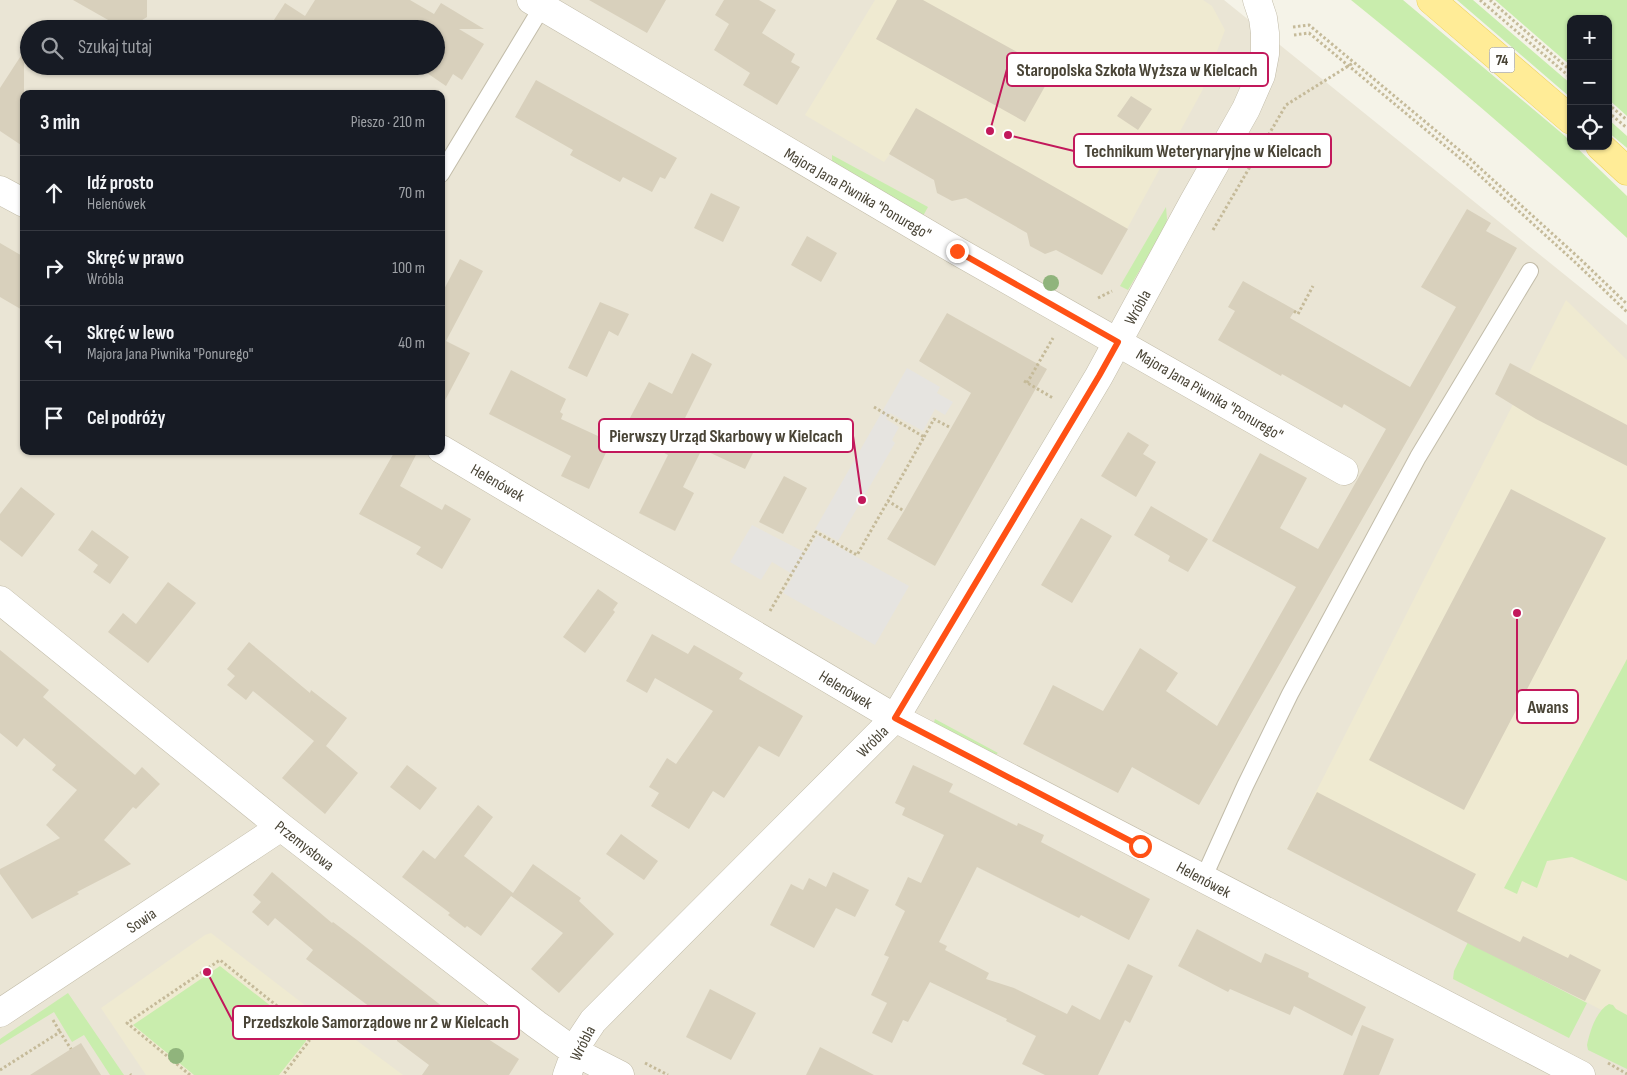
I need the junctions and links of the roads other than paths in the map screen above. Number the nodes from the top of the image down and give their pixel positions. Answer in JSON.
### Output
{"nodes":[{"id":1,"x":1257,"y":0,"type":"edge"},
{"id":2,"x":1431,"y":0,"type":"edge"},
{"id":3,"x":537,"y":3,"type":"edge"},
{"id":4,"x":1567,"y":117,"type":"edge"},
{"id":5,"x":1604,"y":150,"type":"edge"},
{"id":6,"x":445,"y":167,"type":"edge"},
{"id":7,"x":1627,"y":171,"type":"edge"},
{"id":8,"x":0,"y":190,"type":"edge"},
{"id":9,"x":20,"y":202,"type":"edge"},
{"id":10,"x":1530,"y":271,"type":"dead end"},
{"id":11,"x":1118,"y":342,"type":"junction"},
{"id":12,"x":445,"y":451,"type":"edge"},
{"id":13,"x":1344,"y":471,"type":"dead end"},
{"id":14,"x":0,"y":600,"type":"edge"},
{"id":15,"x":895,"y":718,"type":"junction"},
{"id":16,"x":281,"y":827,"type":"junction"},
{"id":17,"x":1203,"y":879,"type":"junction"},
{"id":18,"x":0,"y":1013,"type":"edge"},
{"id":19,"x":571,"y":1064,"type":"edge"},
{"id":20,"x":1539,"y":1066,"type":"edge"},
{"id":21,"x":620,"y":1075,"type":"edge"},
{"id":22,"x":1581,"y":1075,"type":"edge"}],
"edges":[{"from":1,"to":11,"type":"street","name":"Wróbla"},
{"from":2,"to":4,"type":"main road","number":"74"},
{"from":3,"to":6,"type":"lane"},
{"from":3,"to":11,"type":"street","name":"Majora Jana Piwnika \"Ponurego\""},
{"from":5,"to":7,"type":"main road"},
{"from":8,"to":9,"type":"street"},
{"from":10,"to":17,"type":"lane"},
{"from":11,"to":13,"type":"street","name":"Majora Jana Piwnika \"Ponurego\""},
{"from":11,"to":15,"type":"street","name":"Wróbla"},
{"from":12,"to":15,"type":"street","name":"Helenówek"},
{"from":14,"to":16,"type":"street","name":"Przemysłowa"},
{"from":15,"to":17,"type":"street","name":"Helenówek"},
{"from":15,"to":19,"type":"street","name":"Wróbla"},
{"from":16,"to":18,"type":"street","name":"Sowia"},
{"from":16,"to":19,"type":"street","name":"Przemysłowa"},
{"from":17,"to":20,"type":"street","name":"Helenówek"},
{"from":19,"to":21,"type":"street","name":"Przemysłowa"},
{"from":20,"to":22,"type":"street","name":"Helenówek"}]}
